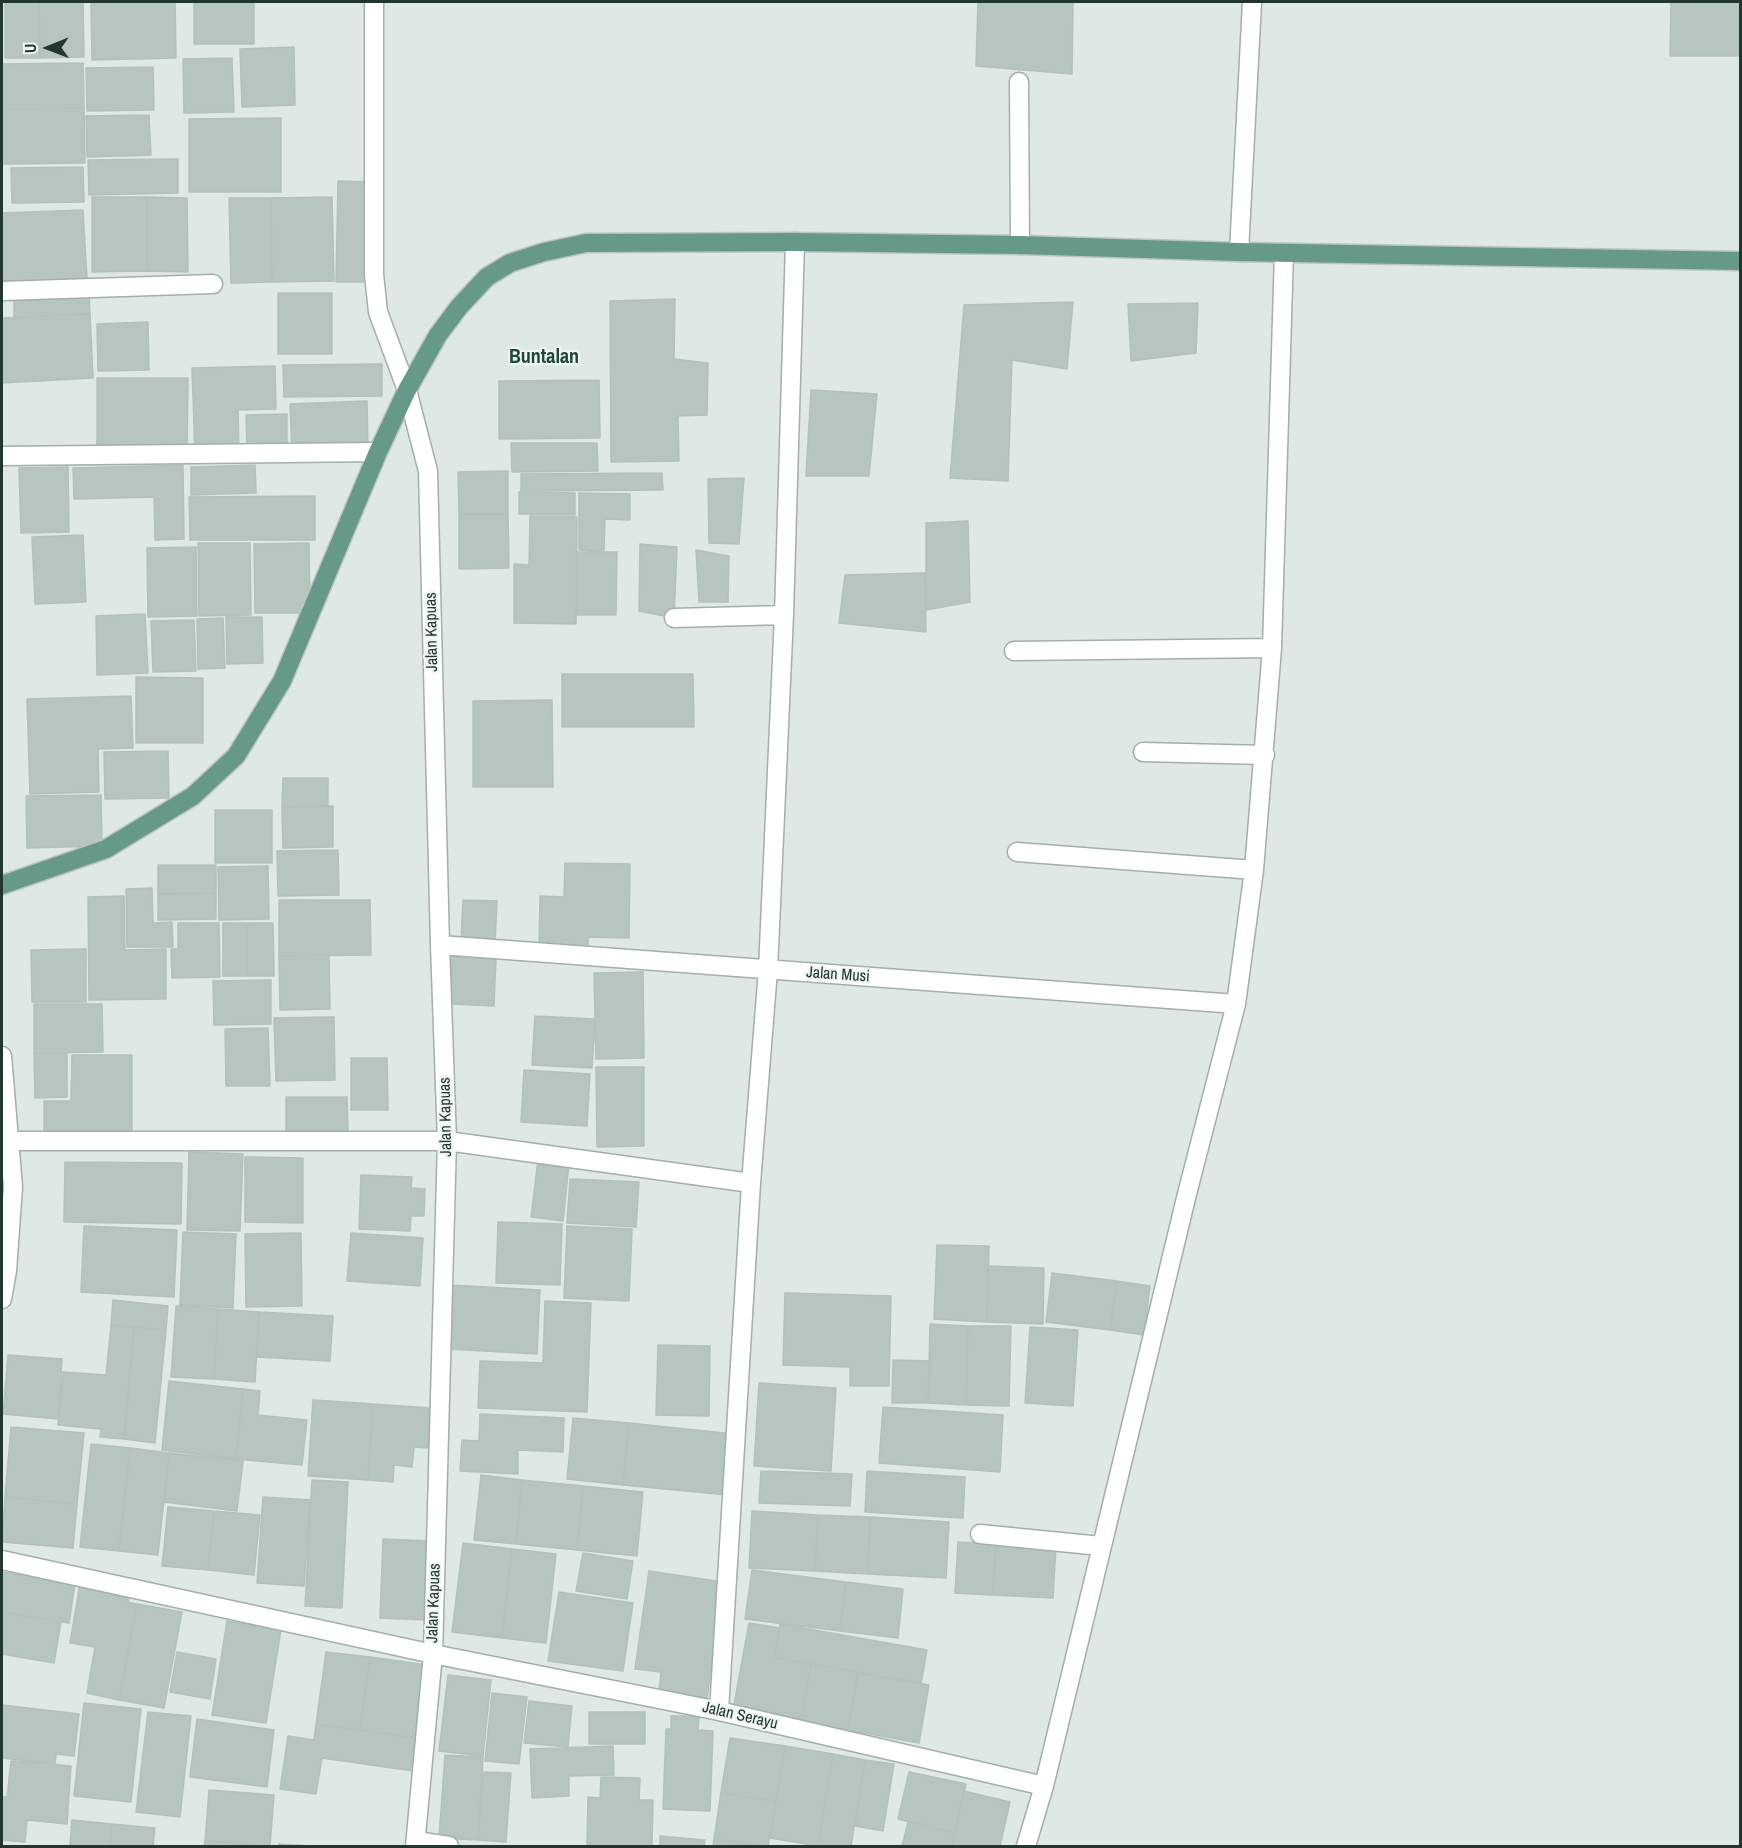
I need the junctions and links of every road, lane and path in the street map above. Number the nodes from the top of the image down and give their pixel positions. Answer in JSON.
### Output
{"nodes":[{"id":1,"x":374,"y":2,"type":"edge"},
{"id":2,"x":1251,"y":2,"type":"edge"},
{"id":3,"x":1019,"y":82,"type":"dead end"},
{"id":4,"x":795,"y":242,"type":"junction"},
{"id":5,"x":1020,"y":245,"type":"junction"},
{"id":6,"x":1239,"y":252,"type":"junction"},
{"id":7,"x":1284,"y":253,"type":"junction"},
{"id":8,"x":1740,"y":261,"type":"edge"},
{"id":9,"x":213,"y":284,"type":"dead end"},
{"id":10,"x":2,"y":291,"type":"edge"},
{"id":11,"x":406,"y":390,"type":"junction"},
{"id":12,"x":378,"y":452,"type":"junction"},
{"id":13,"x":2,"y":456,"type":"edge"},
{"id":14,"x":784,"y":615,"type":"junction"},
{"id":15,"x":674,"y":618,"type":"dead end"},
{"id":16,"x":1272,"y":648,"type":"junction"},
{"id":17,"x":1014,"y":651,"type":"dead end"},
{"id":18,"x":1143,"y":752,"type":"dead end"},
{"id":19,"x":1265,"y":755,"type":"junction"},
{"id":20,"x":1017,"y":852,"type":"dead end"},
{"id":21,"x":1254,"y":870,"type":"junction"},
{"id":22,"x":2,"y":885,"type":"edge"},
{"id":23,"x":440,"y":945,"type":"junction"},
{"id":24,"x":768,"y":970,"type":"junction"},
{"id":25,"x":1236,"y":1004,"type":"junction"},
{"id":26,"x":2,"y":1056,"type":"edge"},
{"id":27,"x":6,"y":1141,"type":"edge"},
{"id":28,"x":447,"y":1141,"type":"junction"},
{"id":29,"x":751,"y":1183,"type":"junction"},
{"id":30,"x":2,"y":1299,"type":"edge"},
{"id":31,"x":980,"y":1534,"type":"dead end"},
{"id":32,"x":1101,"y":1546,"type":"junction"},
{"id":33,"x":2,"y":1560,"type":"edge"},
{"id":34,"x":433,"y":1654,"type":"junction"},
{"id":35,"x":719,"y":1711,"type":"junction"},
{"id":36,"x":1044,"y":1786,"type":"junction"},
{"id":37,"x":416,"y":1844,"type":"edge"},
{"id":38,"x":449,"y":1846,"type":"edge"},
{"id":39,"x":1026,"y":1846,"type":"edge"}],
"edges":[{"from":1,"to":11,"type":"street","name":"Jalan Kapuas"},
{"from":2,"to":6,"type":"street"},
{"from":3,"to":5,"type":"street"},
{"from":4,"to":5,"type":"main road"},
{"from":4,"to":11,"type":"main road"},
{"from":4,"to":14,"type":"street"},
{"from":5,"to":6,"type":"main road"},
{"from":6,"to":7,"type":"main road"},
{"from":7,"to":8,"type":"main road"},
{"from":7,"to":16,"type":"street"},
{"from":9,"to":10,"type":"street"},
{"from":11,"to":12,"type":"main road"},
{"from":11,"to":23,"type":"street","name":"Jalan Kapuas"},
{"from":12,"to":13,"type":"street"},
{"from":12,"to":22,"type":"main road"},
{"from":14,"to":15,"type":"street"},
{"from":14,"to":24,"type":"street"},
{"from":16,"to":17,"type":"street"},
{"from":16,"to":19,"type":"street"},
{"from":18,"to":19,"type":"street"},
{"from":19,"to":21,"type":"street"},
{"from":20,"to":21,"type":"street"},
{"from":21,"to":25,"type":"street"},
{"from":23,"to":24,"type":"street","name":"Jalan Musi"},
{"from":23,"to":28,"type":"street","name":"Jalan Kapuas"},
{"from":24,"to":25,"type":"street","name":"Jalan Musi"},
{"from":24,"to":29,"type":"street"},
{"from":25,"to":32,"type":"street"},
{"from":26,"to":27,"type":"street"},
{"from":27,"to":28,"type":"street"},
{"from":27,"to":30,"type":"street"},
{"from":28,"to":29,"type":"street"},
{"from":28,"to":34,"type":"street","name":"Jalan Kapuas"},
{"from":29,"to":35,"type":"street"},
{"from":31,"to":32,"type":"street"},
{"from":32,"to":36,"type":"street"},
{"from":33,"to":34,"type":"street","name":"Jalan Serayu"},
{"from":34,"to":35,"type":"street","name":"Jalan Serayu"},
{"from":34,"to":37,"type":"street","name":"Jalan Kapuas"},
{"from":35,"to":36,"type":"street","name":"Jalan Serayu"},
{"from":36,"to":39,"type":"street"},
{"from":37,"to":38,"type":"street"}]}
